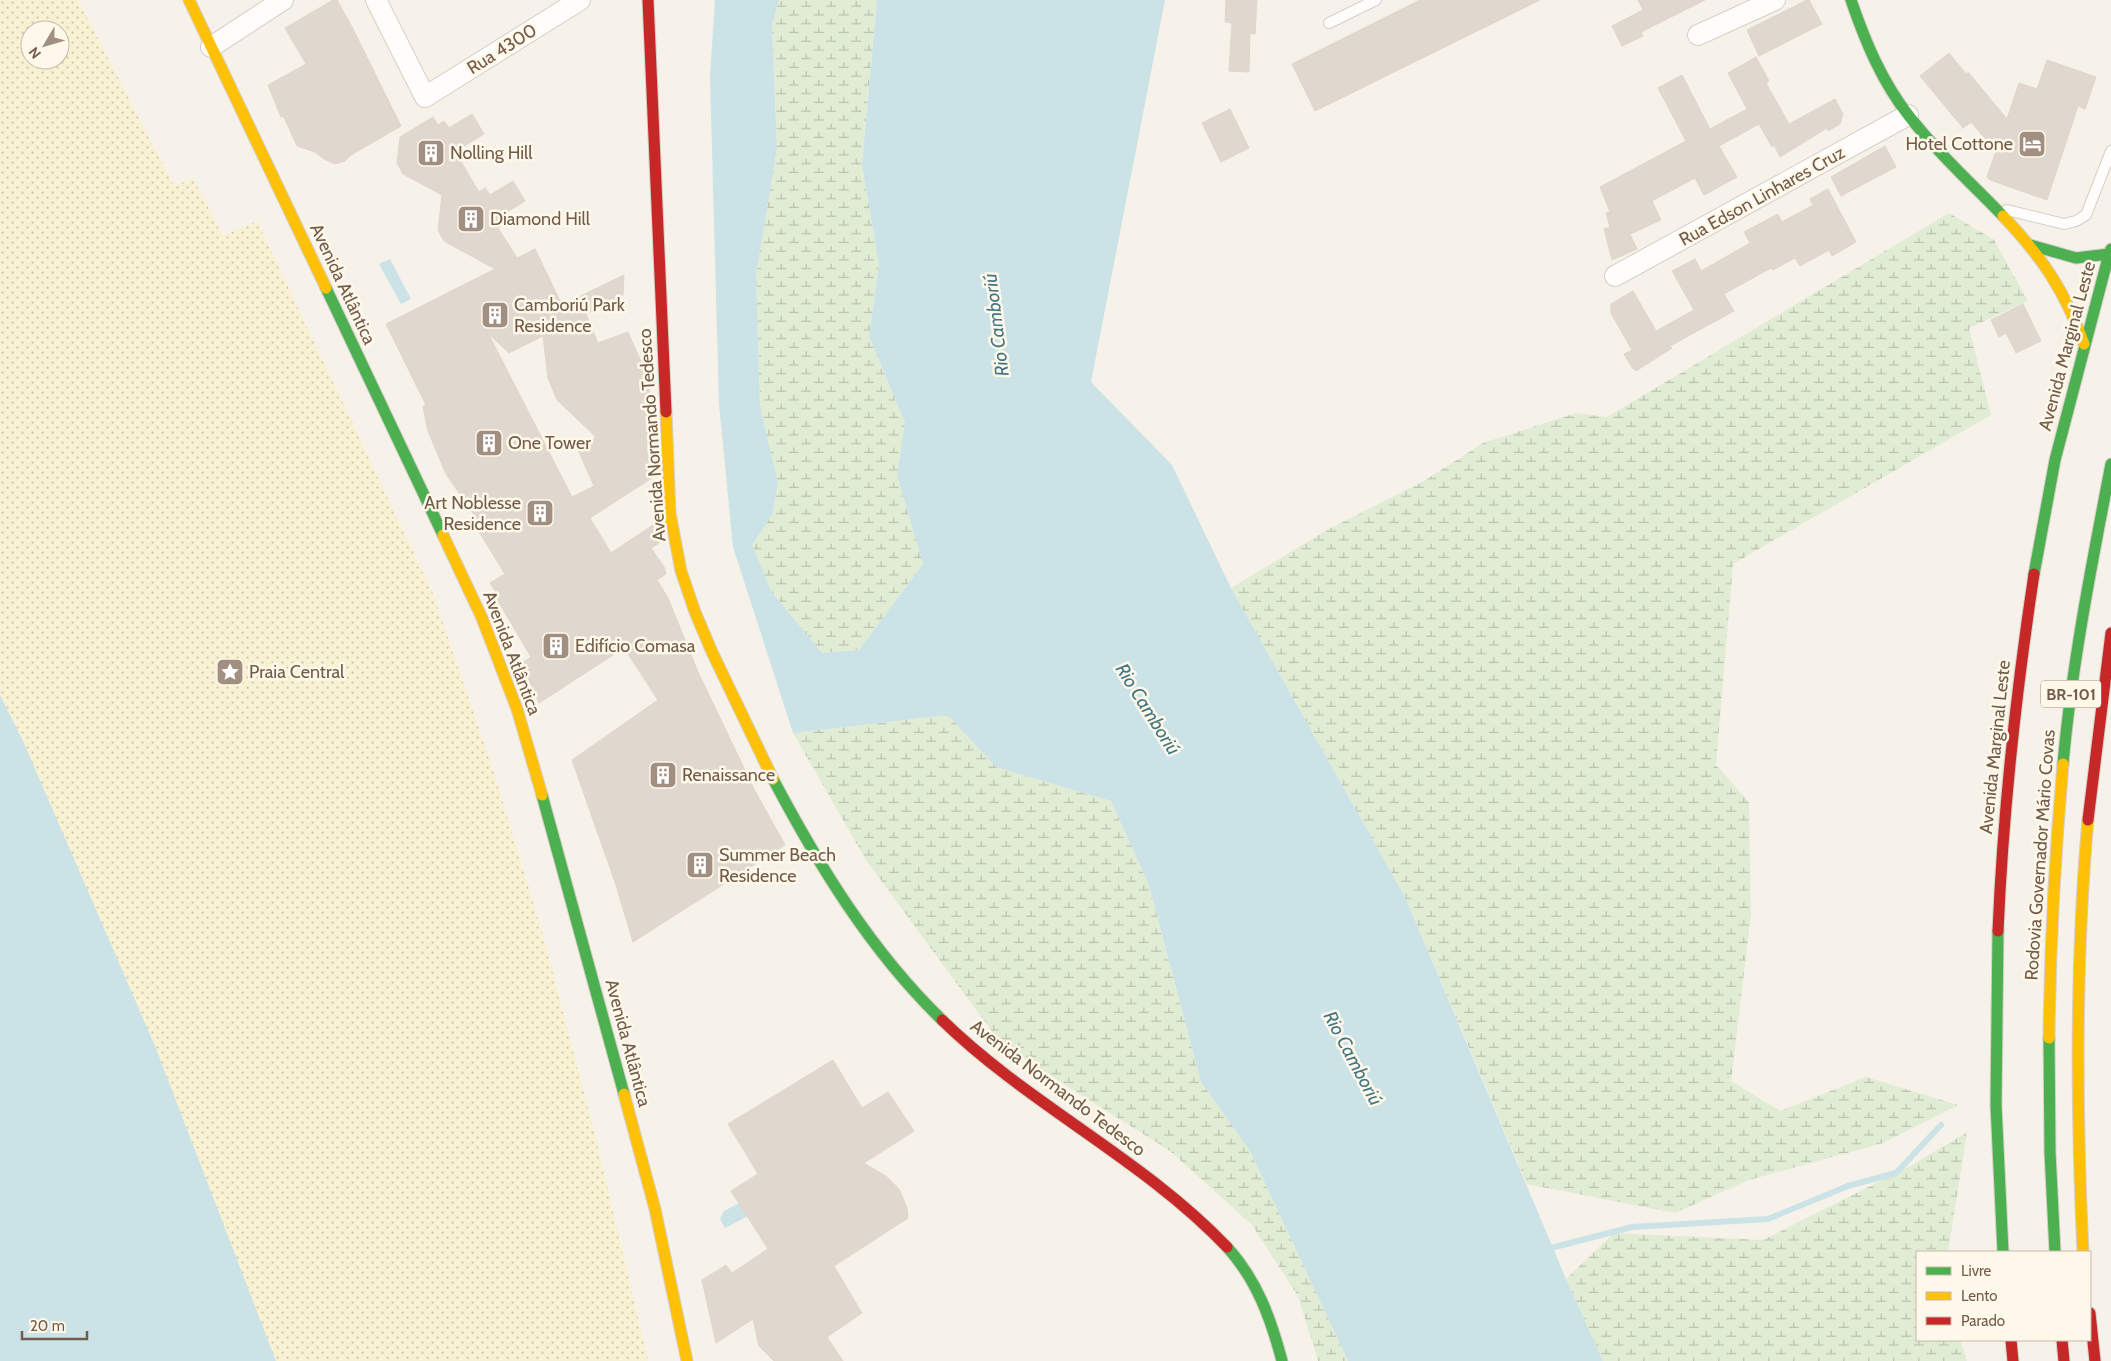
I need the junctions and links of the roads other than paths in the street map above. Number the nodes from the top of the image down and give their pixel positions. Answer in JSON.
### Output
{"nodes":[{"id":1,"x":189,"y":0,"type":"edge"},
{"id":2,"x":283,"y":0,"type":"edge"},
{"id":3,"x":376,"y":0,"type":"edge"},
{"id":4,"x":580,"y":0,"type":"edge"},
{"id":5,"x":648,"y":0,"type":"edge"},
{"id":6,"x":1376,"y":0,"type":"edge"},
{"id":7,"x":1775,"y":0,"type":"edge"},
{"id":8,"x":1850,"y":0,"type":"edge"},
{"id":9,"x":1329,"y":23,"type":"dead end"},
{"id":10,"x":1698,"y":35,"type":"dead end"},
{"id":11,"x":211,"y":47,"type":"junction"},
{"id":12,"x":1908,"y":115,"type":"junction"},
{"id":13,"x":2111,"y":151,"type":"edge"},
{"id":14,"x":1992,"y":207,"type":"junction"},
{"id":15,"x":2030,"y":245,"type":"junction"},
{"id":16,"x":2110,"y":251,"type":"edge"},
{"id":17,"x":1615,"y":276,"type":"dead end"},
{"id":18,"x":2084,"y":344,"type":"junction"},
{"id":19,"x":2111,"y":464,"type":"edge"},
{"id":20,"x":2111,"y":633,"type":"edge"},
{"id":21,"x":2003,"y":1251,"type":"edge"},
{"id":22,"x":2055,"y":1251,"type":"edge"},
{"id":23,"x":2084,"y":1251,"type":"edge"},
{"id":24,"x":2091,"y":1323,"type":"edge"},
{"id":25,"x":2011,"y":1341,"type":"edge"},
{"id":26,"x":2062,"y":1341,"type":"edge"},
{"id":27,"x":687,"y":1361,"type":"edge"},
{"id":28,"x":1282,"y":1361,"type":"edge"},
{"id":29,"x":2013,"y":1361,"type":"edge"},
{"id":30,"x":2064,"y":1361,"type":"edge"},
{"id":31,"x":2095,"y":1361,"type":"edge"}],
"edges":[{"from":1,"to":11,"type":"main road","name":"Avenida Atlântica"},
{"from":2,"to":11,"type":"street"},
{"from":3,"to":4,"type":"street","name":"Rua 4300"},
{"from":5,"to":28,"type":"main road","name":"Avenida Normando Tedesco"},
{"from":6,"to":9,"type":"lane"},
{"from":7,"to":10,"type":"street"},
{"from":8,"to":12,"type":"main road"},
{"from":11,"to":27,"type":"main road","name":"Avenida Atlântica"},
{"from":12,"to":14,"type":"main road"},
{"from":12,"to":17,"type":"street","name":"Rua Edson Linhares Cruz"},
{"from":13,"to":14,"type":"lane"},
{"from":14,"to":15,"type":"main road"},
{"from":15,"to":16,"type":"main road"},
{"from":15,"to":18,"type":"main road"},
{"from":16,"to":18,"type":"main road","name":"Avenida Marginal Leste"},
{"from":18,"to":21,"type":"main road","name":"Avenida Marginal Leste"},
{"from":19,"to":22,"type":"main road","name":"Rodovia Governador Mário Covas","number":"BR-101"},
{"from":20,"to":23,"type":"main road","number":"BR-101"},
{"from":24,"to":31,"type":"main road"},
{"from":25,"to":29,"type":"main road"},
{"from":26,"to":30,"type":"main road"}]}
